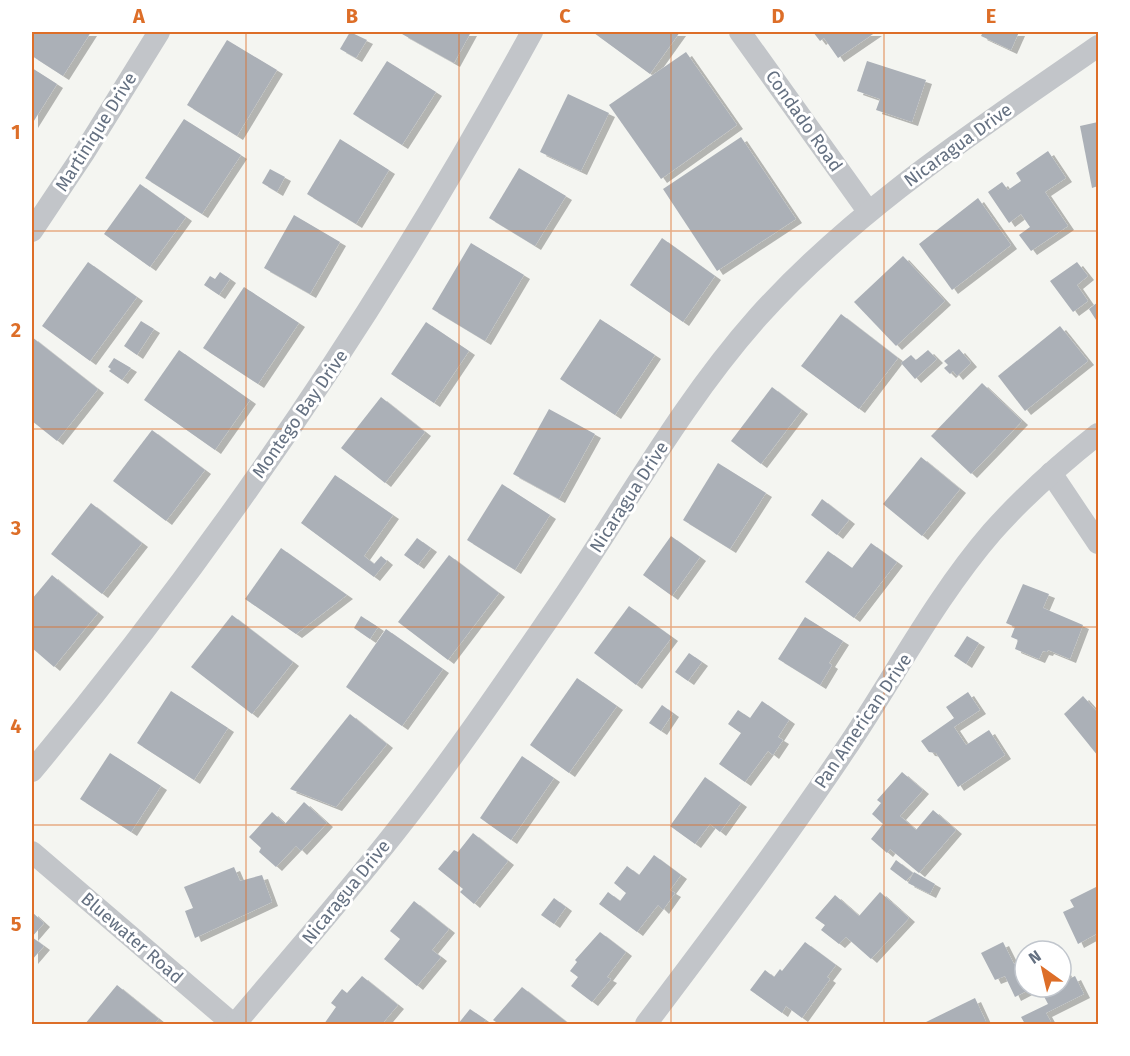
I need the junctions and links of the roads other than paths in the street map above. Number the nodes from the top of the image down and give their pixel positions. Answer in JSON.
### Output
{"nodes":[{"id":1,"x":159,"y":32,"type":"edge"},
{"id":2,"x":532,"y":32,"type":"edge"},
{"id":3,"x":740,"y":32,"type":"edge"},
{"id":4,"x":1098,"y":45,"type":"edge"},
{"id":5,"x":868,"y":211,"type":"junction"},
{"id":6,"x":32,"y":231,"type":"edge"},
{"id":7,"x":1098,"y":434,"type":"edge"},
{"id":8,"x":1051,"y":473,"type":"junction"},
{"id":9,"x":1098,"y":543,"type":"edge"},
{"id":10,"x":32,"y":771,"type":"edge"},
{"id":11,"x":32,"y":852,"type":"edge"},
{"id":12,"x":234,"y":1024,"type":"edge"},
{"id":13,"x":646,"y":1024,"type":"edge"}],
"edges":[{"from":1,"to":6,"type":"street","name":"Martinique Drive"},
{"from":2,"to":10,"type":"street","name":"Montego Bay Drive"},
{"from":3,"to":5,"type":"street","name":"Condado Road"},
{"from":4,"to":5,"type":"street","name":"Nicaragua Drive"},
{"from":5,"to":12,"type":"street","name":"Nicaragua Drive"},
{"from":7,"to":8,"type":"street","name":"Pan American Drive"},
{"from":8,"to":9,"type":"street"},
{"from":8,"to":13,"type":"street","name":"Pan American Drive"},
{"from":11,"to":12,"type":"street","name":"Bluewater Road"}]}
